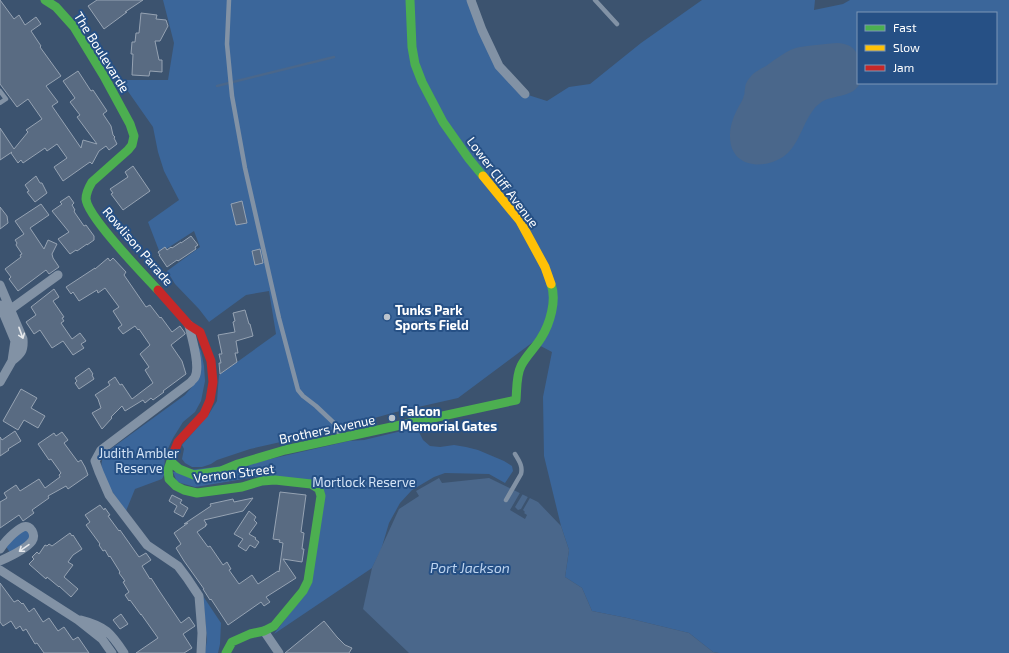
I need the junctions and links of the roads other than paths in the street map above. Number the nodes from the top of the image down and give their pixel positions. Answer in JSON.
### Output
{"nodes":[{"id":1,"x":45,"y":0,"type":"edge"},
{"id":2,"x":229,"y":0,"type":"edge"},
{"id":3,"x":410,"y":0,"type":"edge"},
{"id":4,"x":471,"y":0,"type":"edge"},
{"id":5,"x":595,"y":0,"type":"edge"},
{"id":6,"x":617,"y":24,"type":"dead end"},
{"id":7,"x":0,"y":91,"type":"edge"},
{"id":8,"x":525,"y":94,"type":"dead end"},
{"id":9,"x":0,"y":103,"type":"edge"},
{"id":10,"x":130,"y":124,"type":"joint"},
{"id":11,"x":58,"y":275,"type":"dead end"},
{"id":12,"x":0,"y":285,"type":"edge"},
{"id":13,"x":0,"y":305,"type":"edge"},
{"id":14,"x":11,"y":309,"type":"junction"},
{"id":15,"x":189,"y":325,"type":"junction"},
{"id":16,"x":12,"y":361,"type":"junction"},
{"id":17,"x":0,"y":382,"type":"edge"},
{"id":18,"x":516,"y":400,"type":"joint"},
{"id":19,"x":340,"y":438,"type":"junction"},
{"id":20,"x":516,"y":454,"type":"dead end"},
{"id":21,"x":171,"y":462,"type":"junction"},
{"id":22,"x":506,"y":500,"type":"dead end"},
{"id":23,"x":0,"y":549,"type":"edge"},
{"id":24,"x":0,"y":561,"type":"edge"},
{"id":25,"x":0,"y":570,"type":"edge"},
{"id":26,"x":78,"y":620,"type":"junction"},
{"id":27,"x":264,"y":631,"type":"junction"},
{"id":28,"x":112,"y":653,"type":"edge"},
{"id":29,"x":124,"y":653,"type":"edge"},
{"id":30,"x":201,"y":653,"type":"edge"},
{"id":31,"x":226,"y":653,"type":"edge"},
{"id":32,"x":279,"y":653,"type":"edge"}],
"edges":[{"from":1,"to":10,"type":"street","name":"The Boulevarde"},
{"from":2,"to":19,"type":"lane"},
{"from":3,"to":18,"type":"street","name":"Lower Cliff Avenue"},
{"from":4,"to":8,"type":"street"},
{"from":5,"to":6,"type":"lane"},
{"from":7,"to":9,"type":"lane"},
{"from":10,"to":15,"type":"street","name":"Rowlison Parade"},
{"from":11,"to":14,"type":"street"},
{"from":12,"to":14,"type":"street"},
{"from":13,"to":16,"type":"street"},
{"from":14,"to":16,"type":"street","one_way":true},
{"from":15,"to":21,"type":"street","name":"Vernon Street"},
{"from":15,"to":30,"type":"street"},
{"from":16,"to":17,"type":"street"},
{"from":18,"to":19,"type":"street","name":"Brothers Avenue"},
{"from":19,"to":21,"type":"street","name":"Brothers Avenue"},
{"from":20,"to":22,"type":"lane"},
{"from":21,"to":27,"type":"street","name":"Vernon Street"},
{"from":23,"to":24,"type":"street","one_way":true},
{"from":25,"to":26,"type":"street"},
{"from":26,"to":28,"type":"street"},
{"from":26,"to":29,"type":"street"},
{"from":27,"to":31,"type":"street"},
{"from":27,"to":32,"type":"street"}]}
